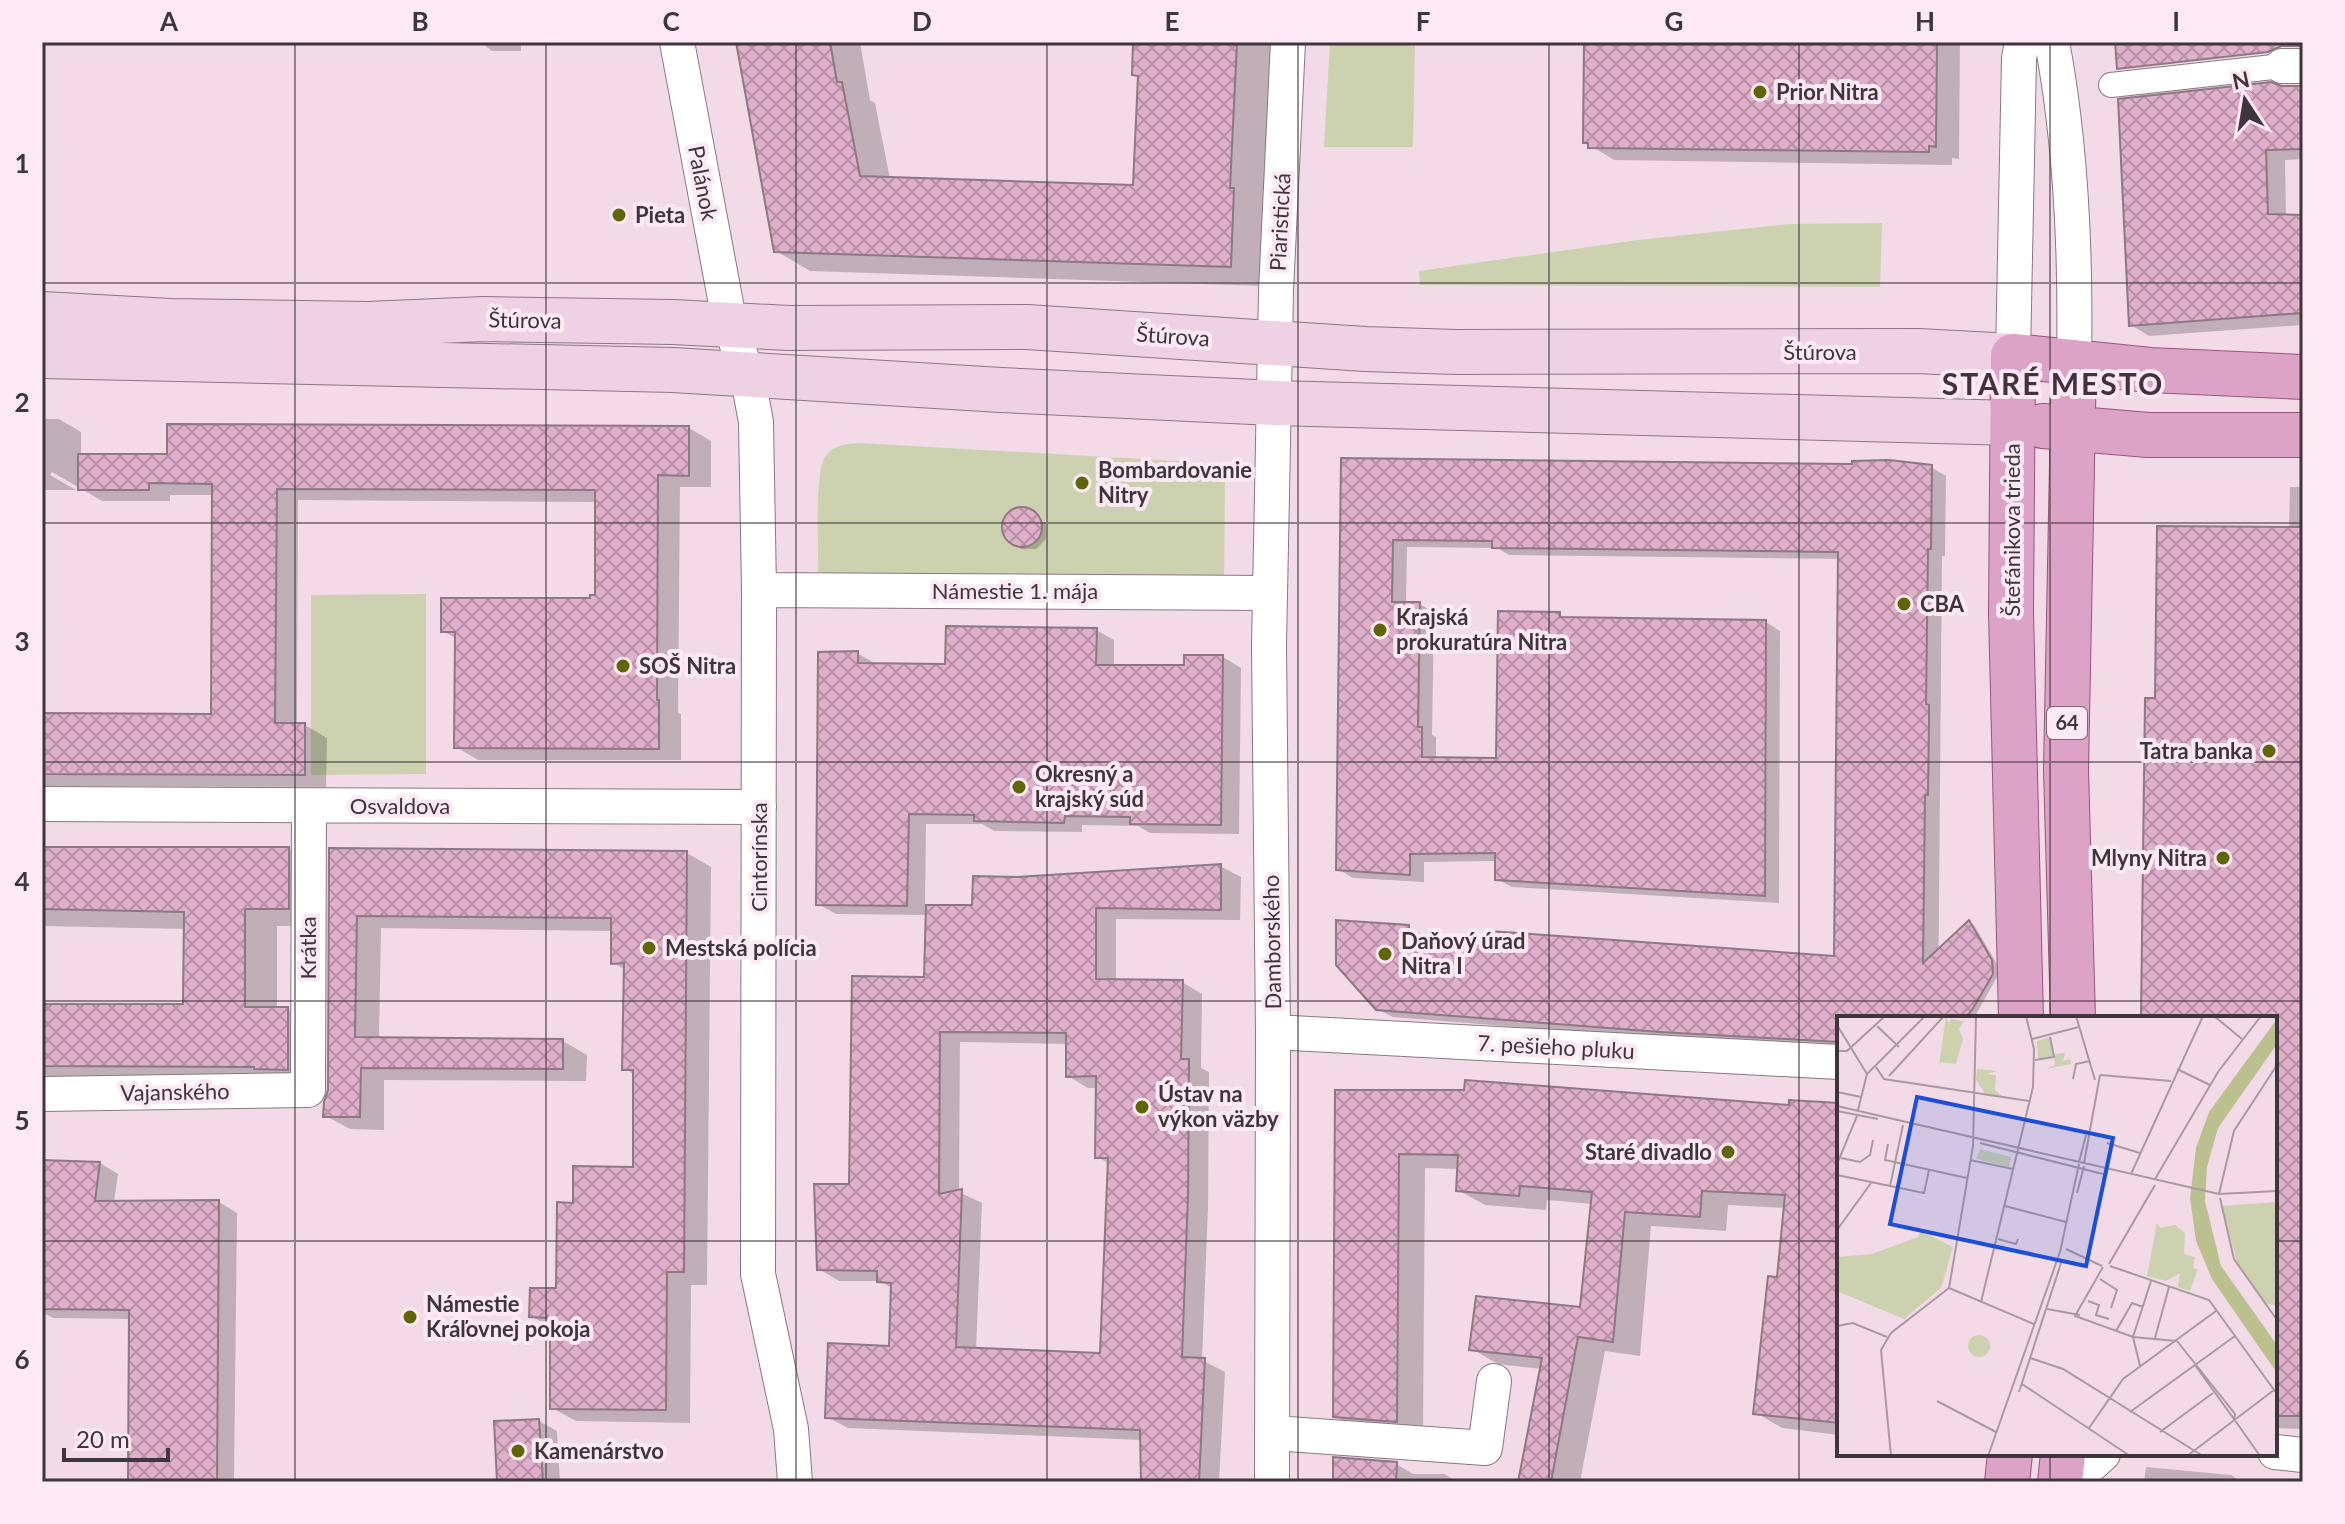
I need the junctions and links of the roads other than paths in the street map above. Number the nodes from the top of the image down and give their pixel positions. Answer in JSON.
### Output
{"nodes":[{"id":1,"x":677,"y":42,"type":"edge"},
{"id":2,"x":1288,"y":42,"type":"edge"},
{"id":3,"x":2022,"y":42,"type":"edge"},
{"id":4,"x":2052,"y":42,"type":"edge"},
{"id":5,"x":2292,"y":66,"type":"edge"},
{"id":6,"x":2111,"y":85,"type":"dead end"},
{"id":7,"x":42,"y":314,"type":"edge"},
{"id":8,"x":730,"y":325,"type":"junction"},
{"id":9,"x":1276,"y":343,"type":"junction"},
{"id":10,"x":42,"y":356,"type":"edge"},
{"id":11,"x":2013,"y":356,"type":"junction"},
{"id":12,"x":2074,"y":362,"type":"junction"},
{"id":13,"x":747,"y":373,"type":"junction"},
{"id":14,"x":2303,"y":377,"type":"edge"},
{"id":15,"x":1275,"y":403,"type":"junction"},
{"id":16,"x":2013,"y":423,"type":"junction"},
{"id":17,"x":2073,"y":428,"type":"junction"},
{"id":18,"x":2303,"y":435,"type":"edge"},
{"id":19,"x":759,"y":590,"type":"junction"},
{"id":20,"x":1270,"y":593,"type":"junction"},
{"id":21,"x":42,"y":804,"type":"edge"},
{"id":22,"x":309,"y":806,"type":"junction"},
{"id":23,"x":759,"y":807,"type":"junction"},
{"id":24,"x":2021,"y":1016,"type":"edge"},
{"id":25,"x":2073,"y":1016,"type":"edge"},
{"id":26,"x":1273,"y":1032,"type":"junction"},
{"id":27,"x":1837,"y":1062,"type":"edge"},
{"id":28,"x":308,"y":1090,"type":"joint"},
{"id":29,"x":42,"y":1094,"type":"edge"},
{"id":30,"x":1494,"y":1381,"type":"dead end"},
{"id":31,"x":1274,"y":1433,"type":"junction"},
{"id":32,"x":2277,"y":1452,"type":"edge"},
{"id":33,"x":2303,"y":1455,"type":"edge"},
{"id":34,"x":2010,"y":1456,"type":"edge"},
{"id":35,"x":2063,"y":1456,"type":"edge"},
{"id":36,"x":2101,"y":1456,"type":"edge"},
{"id":37,"x":795,"y":1482,"type":"edge"},
{"id":38,"x":1272,"y":1482,"type":"edge"},
{"id":39,"x":2007,"y":1482,"type":"edge"},
{"id":40,"x":2060,"y":1482,"type":"edge"},
{"id":41,"x":2072,"y":1482,"type":"edge"}],
"edges":[{"from":1,"to":8,"type":"street","name":"Palánok"},
{"from":2,"to":9,"type":"street","name":"Piaristická"},
{"from":3,"to":11,"type":"street","name":"Štefánikova trieda"},
{"from":4,"to":12,"type":"street"},
{"from":5,"to":6,"type":"street"},
{"from":7,"to":8,"type":"main road","name":"Štúrova"},
{"from":8,"to":9,"type":"main road","name":"Štúrova"},
{"from":8,"to":13,"type":"street","name":"Palánok"},
{"from":9,"to":11,"type":"main road","name":"Štúrova"},
{"from":9,"to":15,"type":"street","name":"Piaristická"},
{"from":10,"to":13,"type":"main road"},
{"from":11,"to":12,"type":"main road","name":"Štúrova"},
{"from":11,"to":16,"type":"main road","name":"Štefánikova trieda","number":"64"},
{"from":12,"to":14,"type":"main road","name":"Štúrova"},
{"from":12,"to":17,"type":"main road","number":"64"},
{"from":13,"to":15,"type":"main road"},
{"from":13,"to":19,"type":"street","name":"Cintorínska"},
{"from":15,"to":16,"type":"main road"},
{"from":15,"to":20,"type":"street","name":"Damborského"},
{"from":16,"to":17,"type":"main road"},
{"from":16,"to":24,"type":"main road","name":"Štefánikova trieda","number":"64"},
{"from":17,"to":18,"type":"main road"},
{"from":17,"to":25,"type":"main road","number":"64"},
{"from":19,"to":20,"type":"street","name":"Námestie 1. mája"},
{"from":19,"to":23,"type":"street","name":"Cintorínska"},
{"from":20,"to":26,"type":"street","name":"Damborského"},
{"from":21,"to":22,"type":"street","name":"Osvaldova"},
{"from":22,"to":23,"type":"street","name":"Osvaldova"},
{"from":22,"to":28,"type":"street","name":"Krátka"},
{"from":23,"to":37,"type":"street","name":"Cintorínska"},
{"from":26,"to":27,"type":"street","name":"7. pešieho pluku"},
{"from":26,"to":31,"type":"street","name":"Damborského"},
{"from":28,"to":29,"type":"street","name":"Vajanského"},
{"from":30,"to":31,"type":"street"},
{"from":31,"to":38,"type":"street","name":"Damborského"},
{"from":32,"to":33,"type":"street"},
{"from":34,"to":39,"type":"main road"},
{"from":35,"to":40,"type":"main road"},
{"from":36,"to":41,"type":"street"}]}
